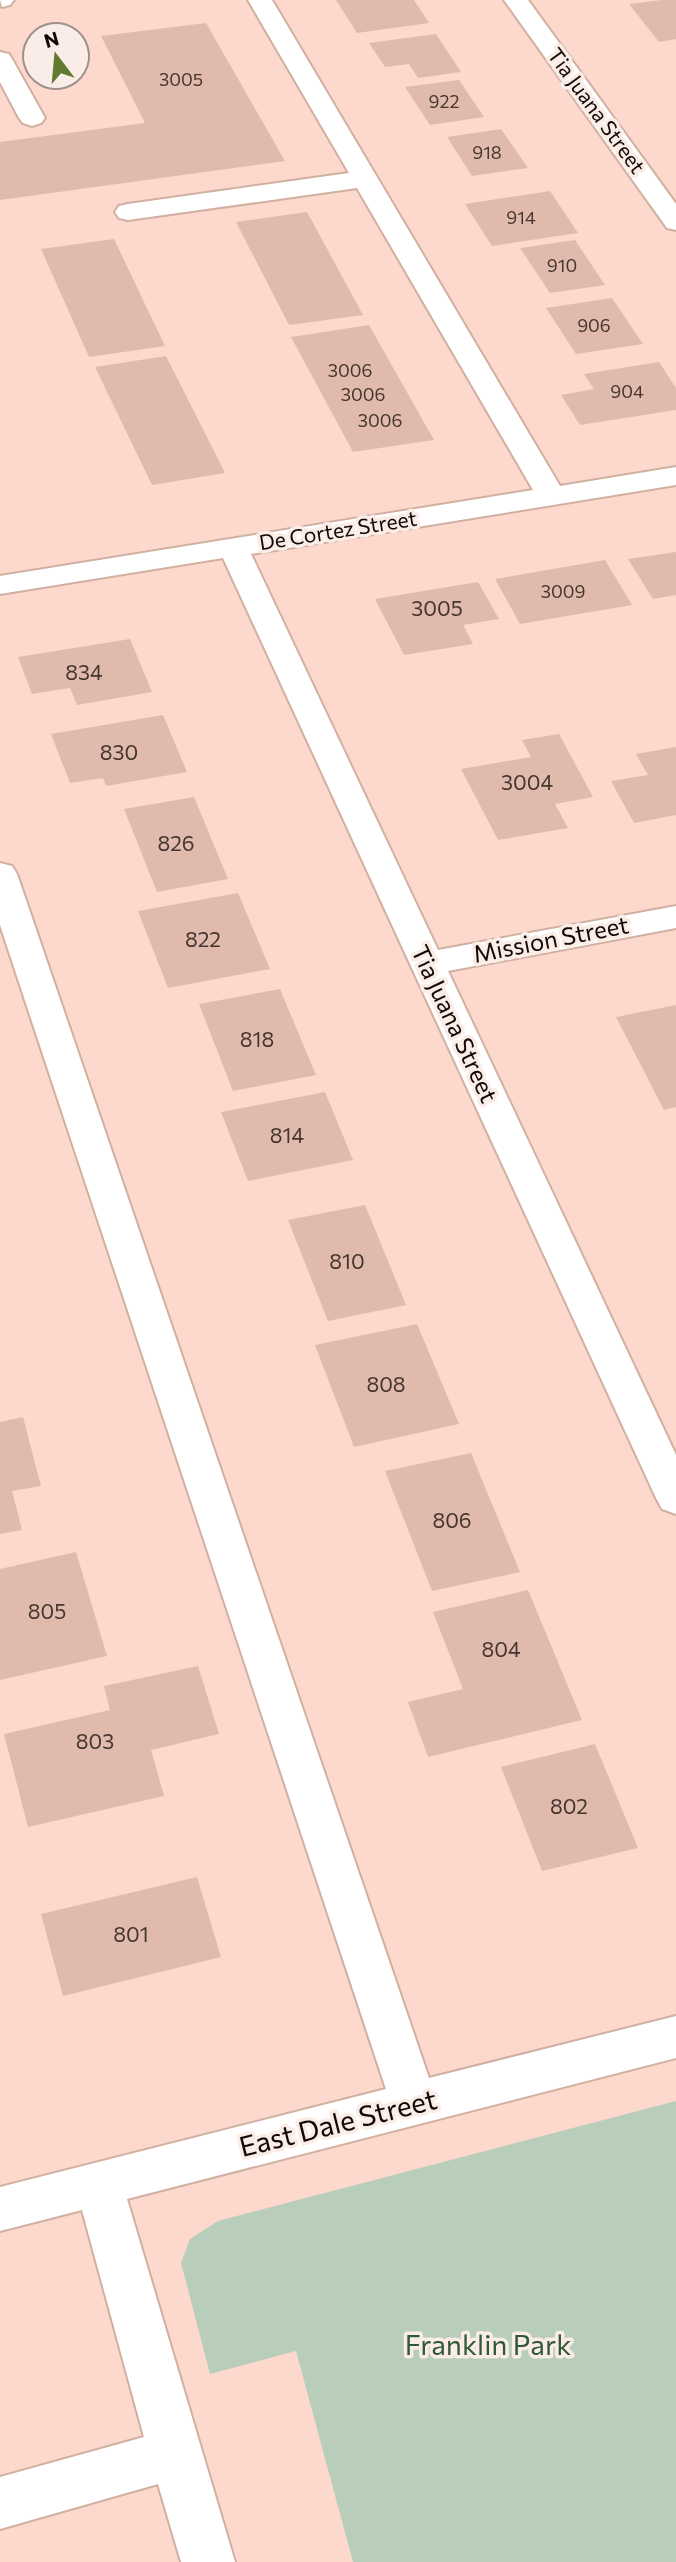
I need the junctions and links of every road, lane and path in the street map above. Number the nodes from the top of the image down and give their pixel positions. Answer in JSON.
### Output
{"nodes":[{"id":1,"x":260,"y":0,"type":"edge"},
{"id":2,"x":516,"y":0,"type":"edge"},
{"id":3,"x":0,"y":59,"type":"edge"},
{"id":4,"x":32,"y":118,"type":"dead end"},
{"id":5,"x":364,"y":179,"type":"junction"},
{"id":6,"x":128,"y":212,"type":"dead end"},
{"id":7,"x":676,"y":222,"type":"edge"},
{"id":8,"x":676,"y":476,"type":"edge"},
{"id":9,"x":551,"y":496,"type":"junction"},
{"id":10,"x":234,"y":549,"type":"junction"},
{"id":11,"x":0,"y":585,"type":"edge"},
{"id":12,"x":0,"y":874,"type":"edge"},
{"id":13,"x":676,"y":917,"type":"edge"},
{"id":14,"x":425,"y":964,"type":"junction"},
{"id":15,"x":676,"y":1498,"type":"edge"},
{"id":16,"x":676,"y":2037,"type":"edge"},
{"id":17,"x":414,"y":2104,"type":"junction"},
{"id":18,"x":99,"y":2185,"type":"junction"},
{"id":19,"x":0,"y":2210,"type":"edge"},
{"id":20,"x":175,"y":2454,"type":"junction"},
{"id":21,"x":0,"y":2502,"type":"edge"},
{"id":22,"x":208,"y":2562,"type":"edge"}],
"edges":[{"from":1,"to":5,"type":"street"},
{"from":2,"to":7,"type":"street","name":"Tia Juana Street"},
{"from":3,"to":4,"type":"street"},
{"from":5,"to":6,"type":"street"},
{"from":5,"to":9,"type":"street"},
{"from":8,"to":9,"type":"street","name":"De Cortez Street"},
{"from":9,"to":10,"type":"street","name":"De Cortez Street"},
{"from":10,"to":11,"type":"street","name":"De Cortez Street"},
{"from":10,"to":14,"type":"street","name":"Tia Juana Street"},
{"from":12,"to":17,"type":"street"},
{"from":13,"to":14,"type":"street","name":"Mission Street"},
{"from":14,"to":15,"type":"street","name":"Tia Juana Street"},
{"from":16,"to":17,"type":"street","name":"East Dale Street"},
{"from":17,"to":18,"type":"street","name":"East Dale Street"},
{"from":18,"to":19,"type":"street","name":"East Dale Street"},
{"from":18,"to":20,"type":"street"},
{"from":20,"to":21,"type":"street"},
{"from":20,"to":22,"type":"street"}]}
